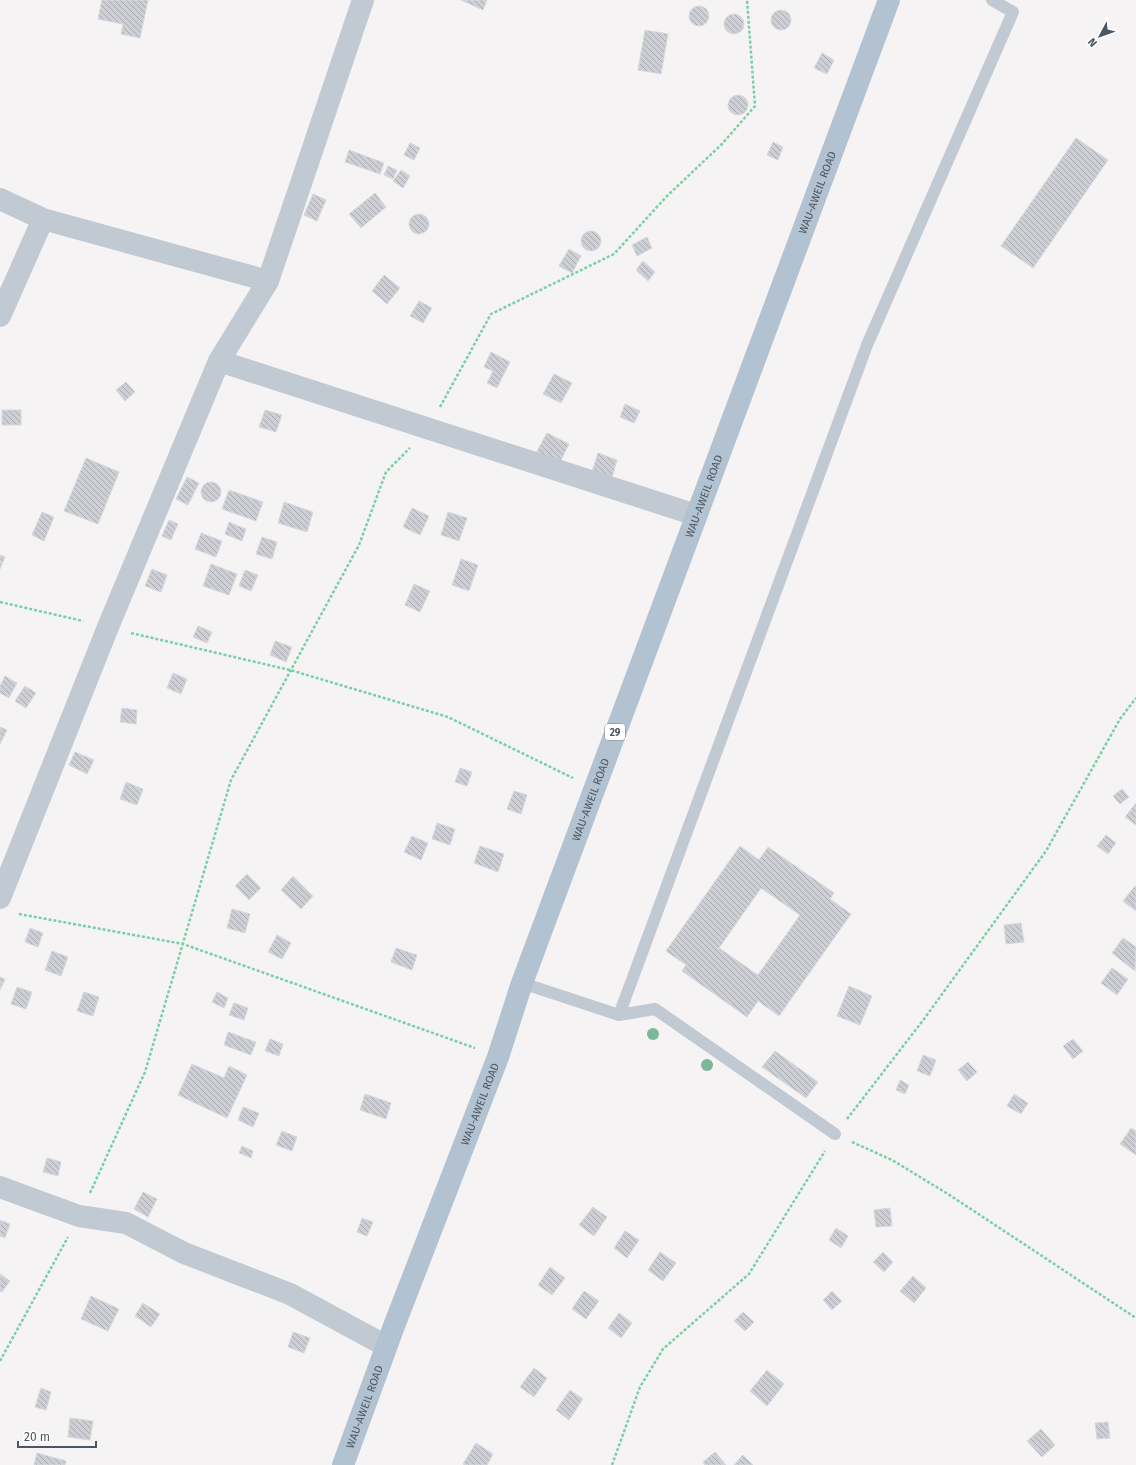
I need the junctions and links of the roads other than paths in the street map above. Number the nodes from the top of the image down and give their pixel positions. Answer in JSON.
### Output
{"nodes":[{"id":1,"x":363,"y":0,"type":"edge"},
{"id":2,"x":889,"y":0,"type":"edge"},
{"id":3,"x":992,"y":0,"type":"edge"},
{"id":4,"x":0,"y":199,"type":"edge"},
{"id":5,"x":43,"y":219,"type":"junction"},
{"id":6,"x":268,"y":281,"type":"junction"},
{"id":7,"x":0,"y":316,"type":"edge"},
{"id":8,"x":219,"y":360,"type":"junction"},
{"id":9,"x":696,"y":515,"type":"junction"},
{"id":10,"x":0,"y":898,"type":"edge"},
{"id":11,"x":522,"y":983,"type":"junction"},
{"id":12,"x":619,"y":1015,"type":"junction"},
{"id":13,"x":835,"y":1134,"type":"road end"},
{"id":14,"x":0,"y":1187,"type":"edge"},
{"id":15,"x":386,"y":1346,"type":"junction"},
{"id":16,"x":343,"y":1465,"type":"edge"}],
"edges":[{"from":1,"to":6,"type":"street"},
{"from":2,"to":9,"type":"main road","name":"WAU-AWEIL ROAD","number":"29"},
{"from":3,"to":12,"type":"lane"},
{"from":4,"to":5,"type":"street"},
{"from":5,"to":6,"type":"street"},
{"from":5,"to":7,"type":"street"},
{"from":6,"to":8,"type":"street"},
{"from":8,"to":9,"type":"street"},
{"from":8,"to":10,"type":"street"},
{"from":9,"to":11,"type":"main road","name":"WAU-AWEIL ROAD","number":"29"},
{"from":11,"to":12,"type":"lane"},
{"from":11,"to":15,"type":"main road","name":"WAU-AWEIL ROAD","number":"29"},
{"from":12,"to":13,"type":"lane"},
{"from":14,"to":15,"type":"street"},
{"from":15,"to":16,"type":"main road","name":"WAU-AWEIL ROAD","number":"29"}]}
